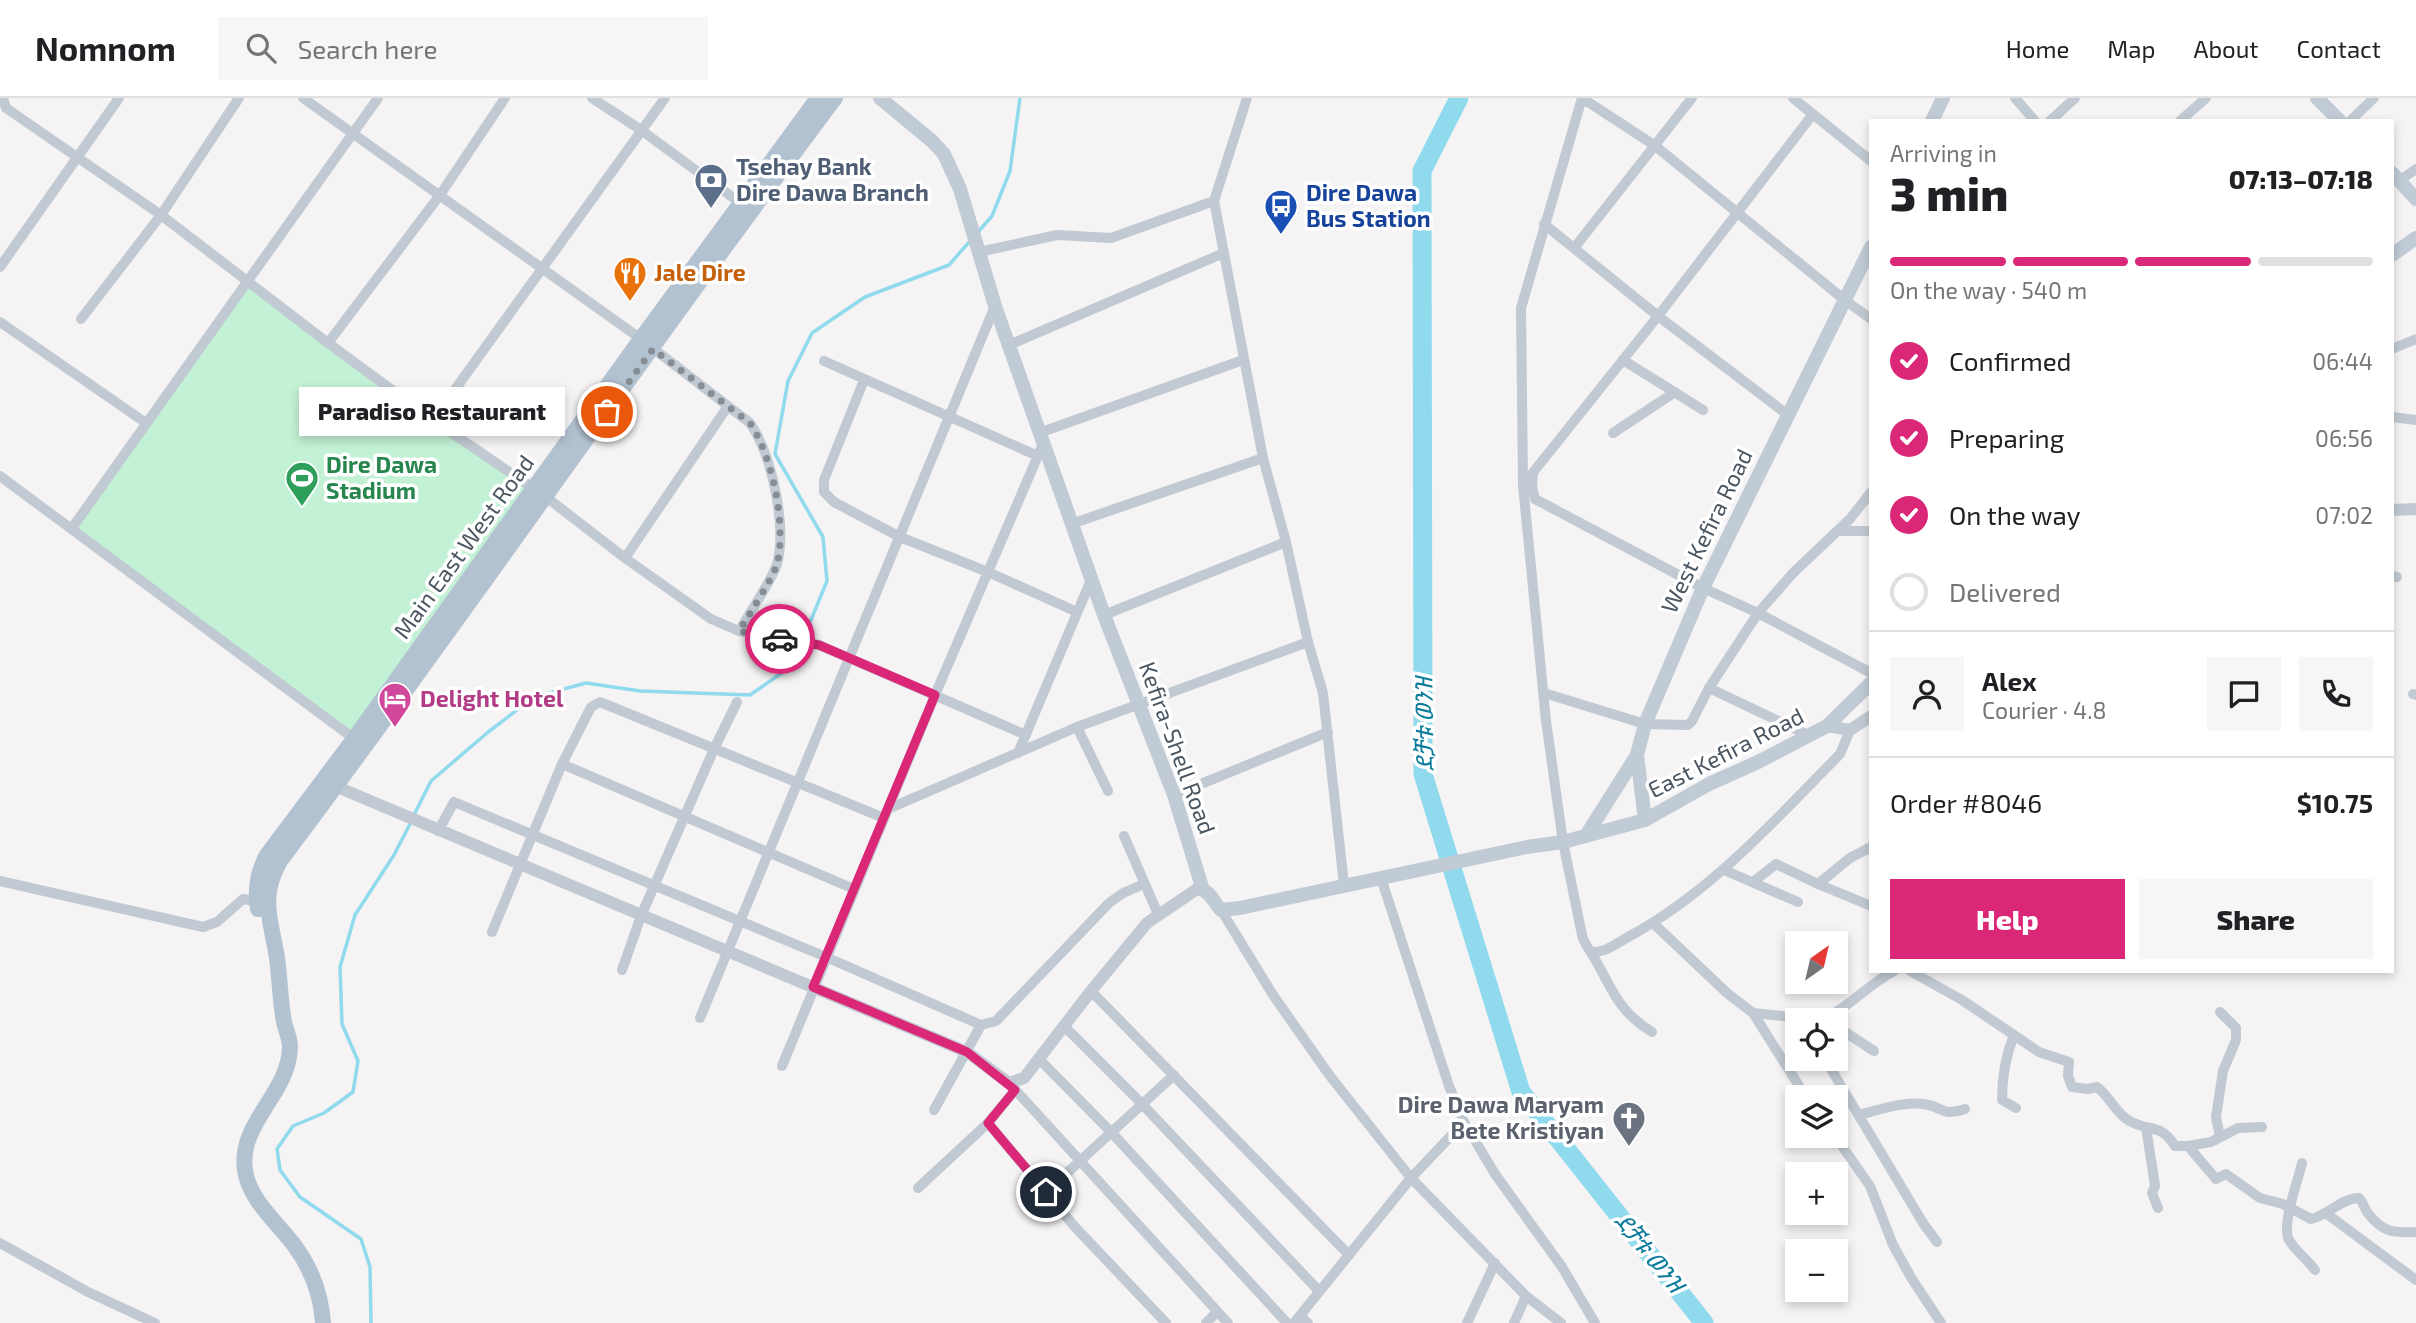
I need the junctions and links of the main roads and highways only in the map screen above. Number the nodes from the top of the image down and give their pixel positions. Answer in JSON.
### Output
{"nodes":[{"id":1,"x":818,"y":98,"type":"edge"},
{"id":2,"x":835,"y":98,"type":"edge"},
{"id":3,"x":880,"y":98,"type":"edge"},
{"id":4,"x":1943,"y":98,"type":"edge"},
{"id":5,"x":2317,"y":98,"type":"edge"},
{"id":6,"x":1933,"y":119,"type":"edge"},
{"id":7,"x":2338,"y":119,"type":"edge"},
{"id":8,"x":2396,"y":177,"type":"edge"},
{"id":9,"x":2416,"y":199,"type":"edge"},
{"id":10,"x":746,"y":207,"type":"junction"},
{"id":11,"x":2416,"y":238,"type":"edge"},
{"id":12,"x":1869,"y":251,"type":"edge"},
{"id":13,"x":2394,"y":254,"type":"edge"},
{"id":14,"x":1869,"y":685,"type":"edge"},
{"id":15,"x":1637,"y":755,"type":"junction"},
{"id":16,"x":1644,"y":820,"type":"junction"},
{"id":17,"x":1587,"y":834,"type":"junction"},
{"id":18,"x":323,"y":1323,"type":"edge"}],
"edges":[{"from":1,"to":10,"type":"main road","name":"Main East West Road"},
{"from":2,"to":10,"type":"main road","name":"Main East West Road"},
{"from":3,"to":17,"type":"main road","name":"Kefira-Shell Road"},
{"from":4,"to":6,"type":"main road"},
{"from":5,"to":7,"type":"main road"},
{"from":8,"to":9,"type":"main road"},
{"from":10,"to":18,"type":"main road","name":"Main East West Road"},
{"from":11,"to":13,"type":"main road"},
{"from":12,"to":15,"type":"main road","name":"West Kefira Road"},
{"from":14,"to":16,"type":"main road","name":"East Kefira Road"},
{"from":15,"to":16,"type":"main road"},
{"from":15,"to":17,"type":"main road","name":"West Kefira Road"},
{"from":16,"to":17,"type":"main road","name":"East Kefira Road"}]}
